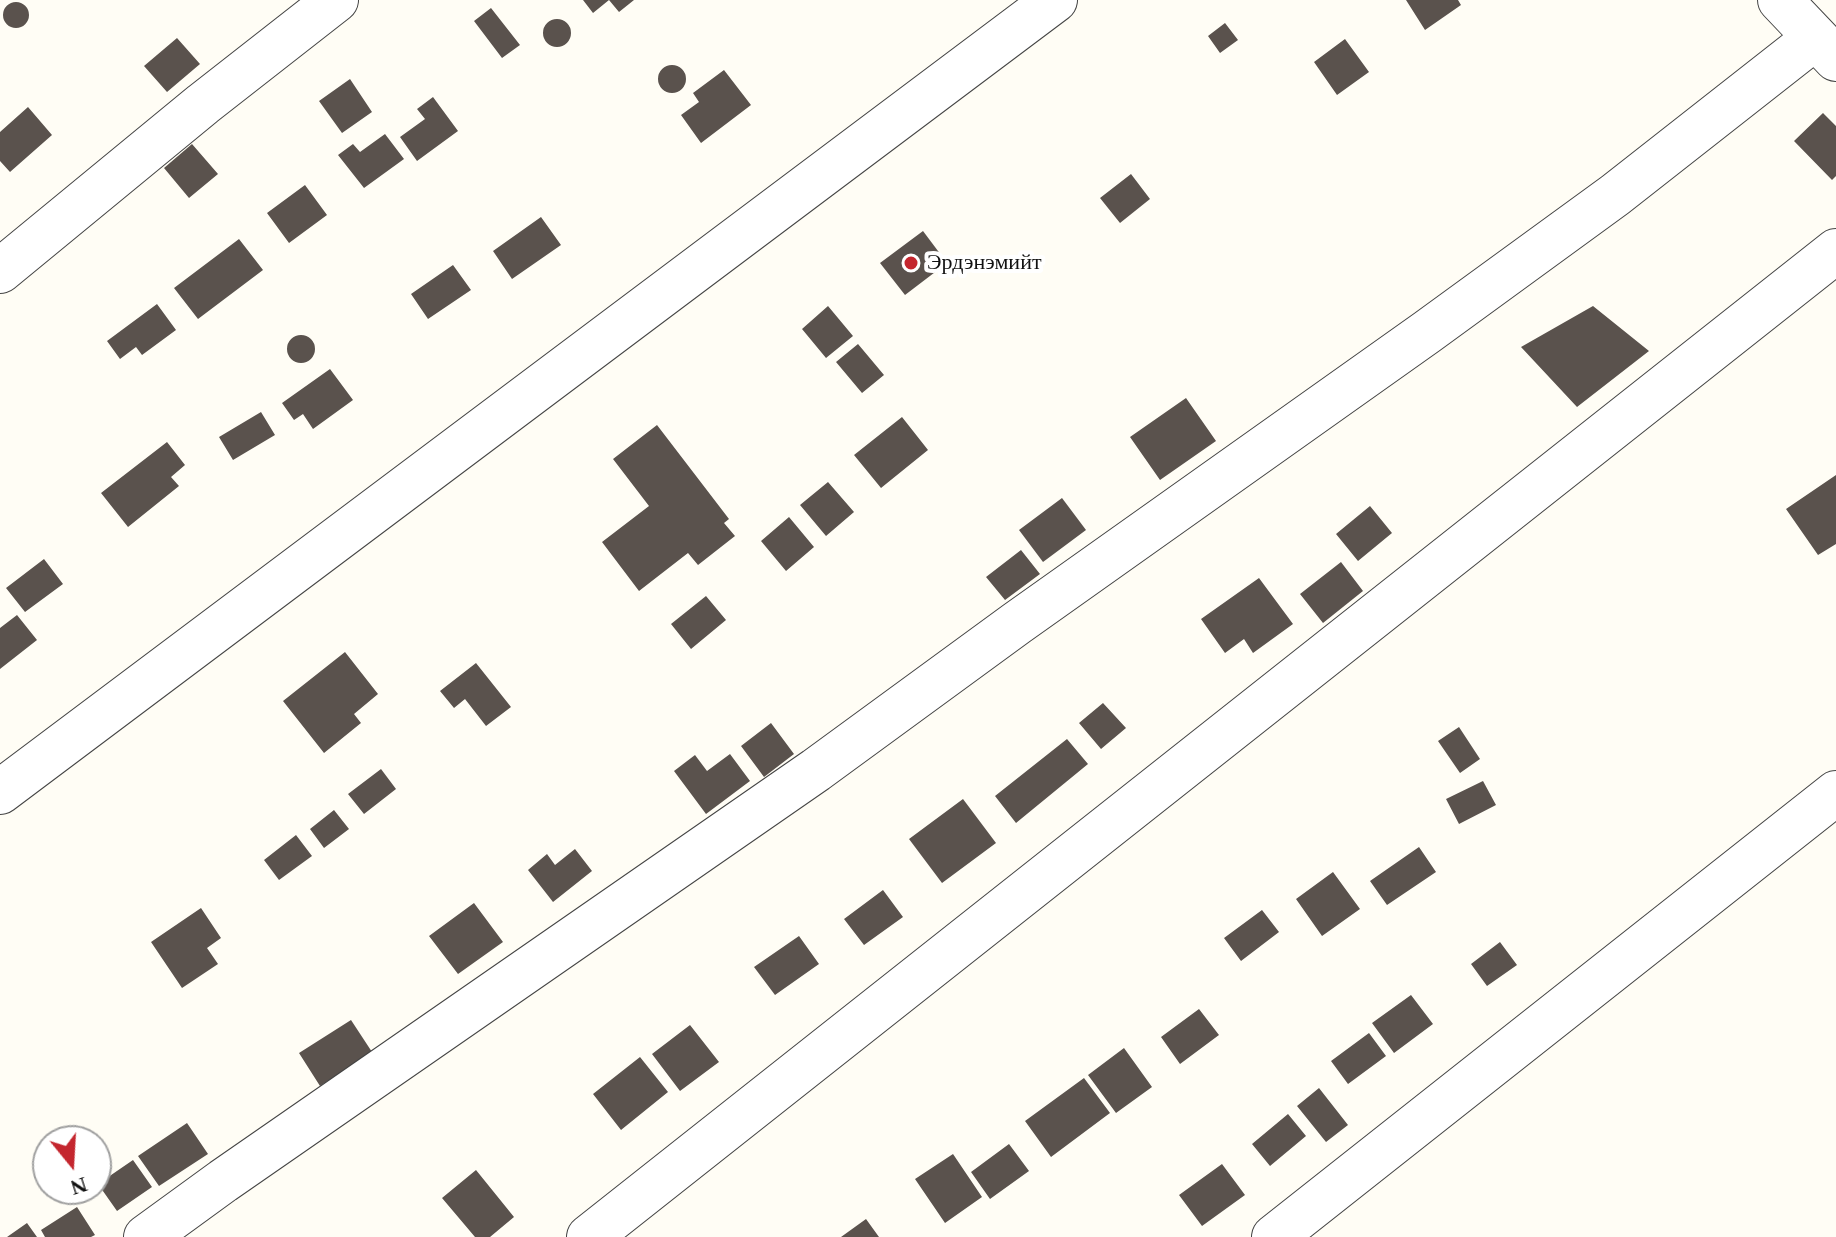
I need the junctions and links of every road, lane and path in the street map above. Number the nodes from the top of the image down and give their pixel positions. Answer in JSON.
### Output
{"nodes":[{"id":1,"x":336,"y":0,"type":"edge"},
{"id":2,"x":1055,"y":0,"type":"edge"},
{"id":3,"x":1780,"y":0,"type":"edge"},
{"id":4,"x":1826,"y":48,"type":"edge"},
{"id":5,"x":1836,"y":251,"type":"edge"},
{"id":6,"x":0,"y":271,"type":"edge"},
{"id":7,"x":0,"y":792,"type":"edge"},
{"id":8,"x":1836,"y":793,"type":"edge"},
{"id":9,"x":146,"y":1237,"type":"edge"},
{"id":10,"x":589,"y":1237,"type":"edge"},
{"id":11,"x":1274,"y":1237,"type":"edge"}],
"edges":[{"from":1,"to":6,"type":"street"},
{"from":2,"to":7,"type":"street"},
{"from":3,"to":4,"type":"street"},
{"from":4,"to":9,"type":"street"},
{"from":5,"to":10,"type":"street"},
{"from":8,"to":11,"type":"street"}]}
